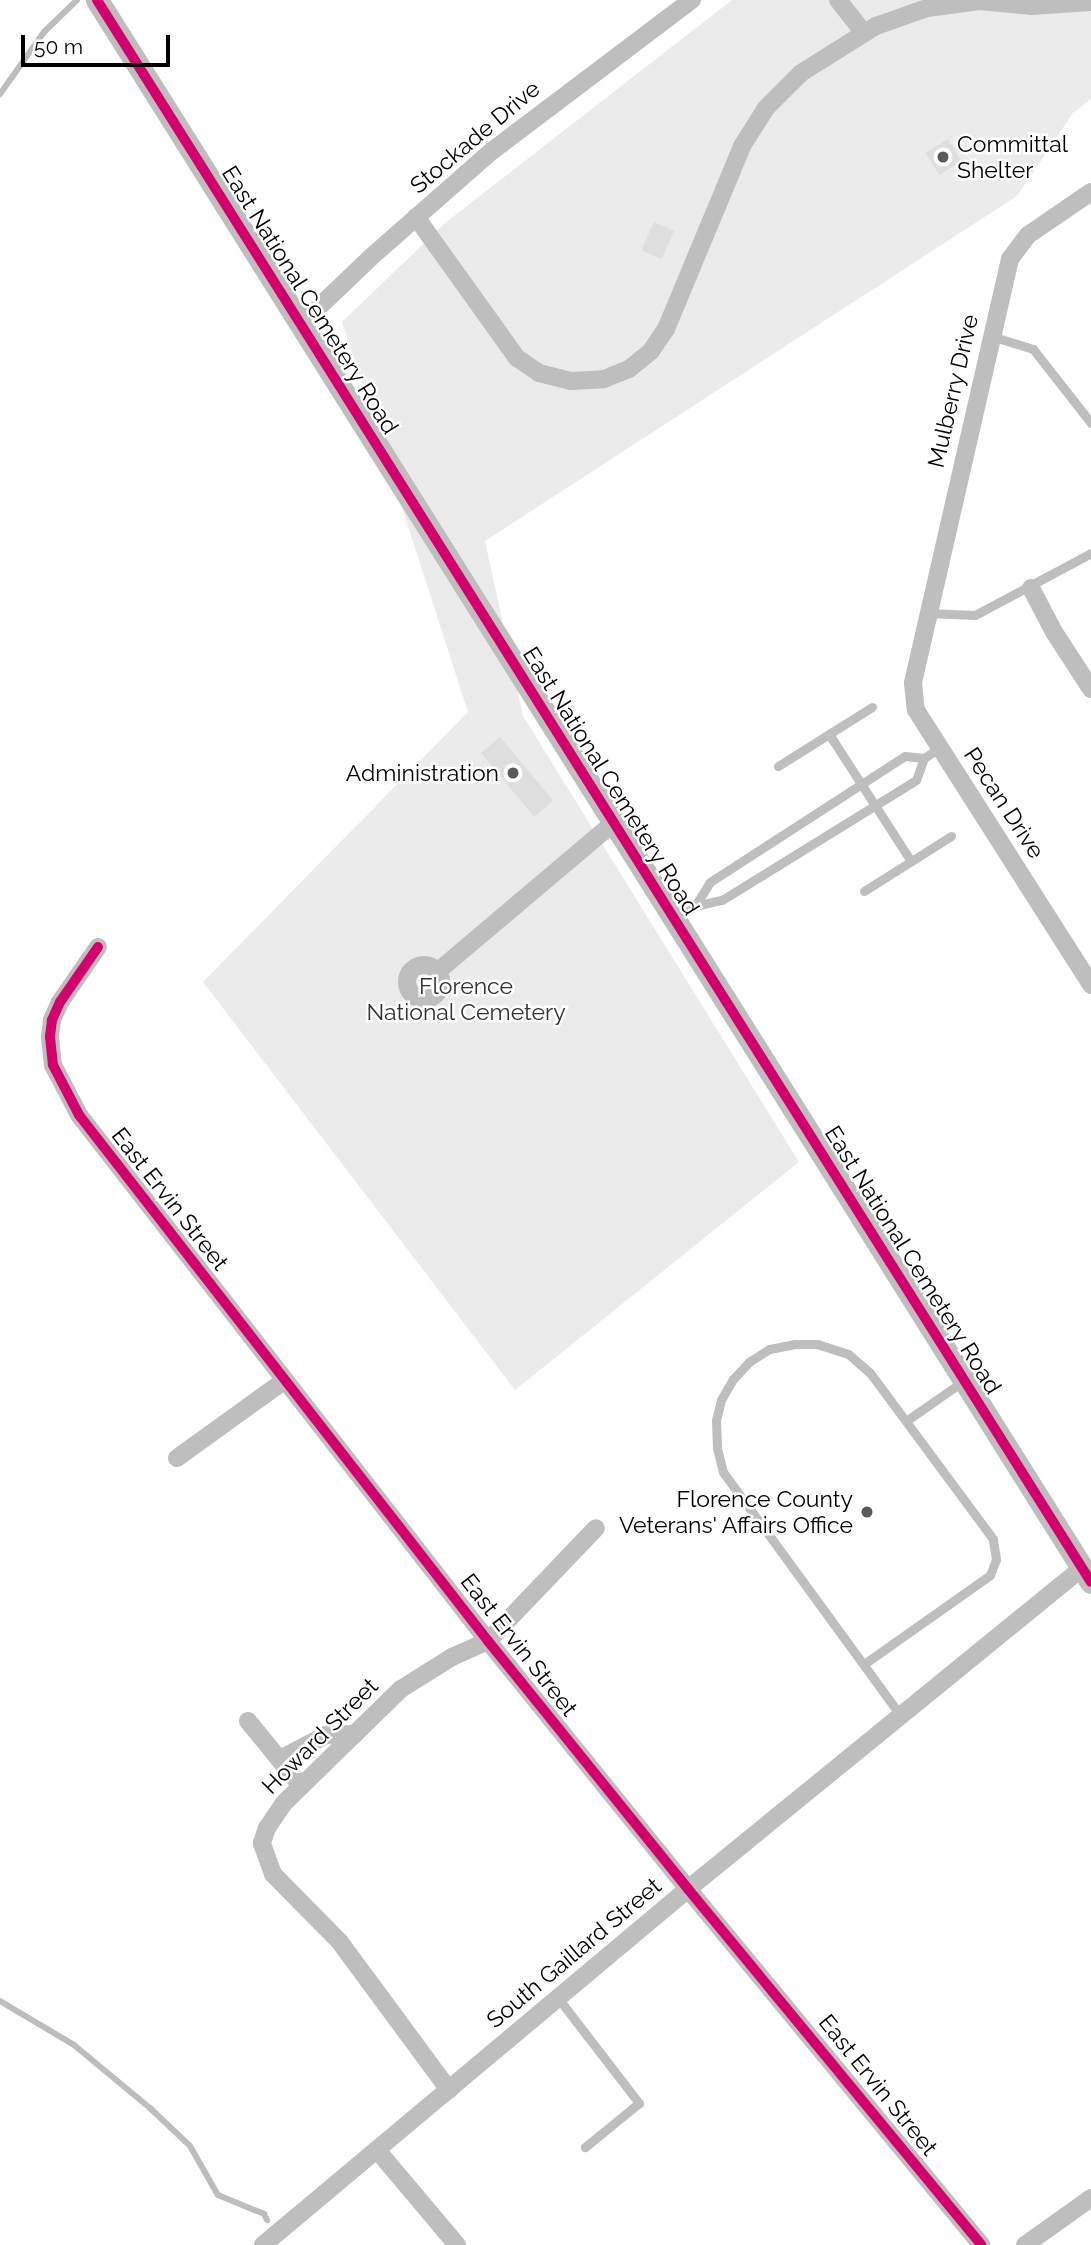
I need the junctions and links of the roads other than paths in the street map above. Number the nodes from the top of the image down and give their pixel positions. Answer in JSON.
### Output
{"nodes":[{"id":1,"x":97,"y":0,"type":"edge"},
{"id":2,"x":692,"y":0,"type":"edge"},
{"id":3,"x":838,"y":0,"type":"edge"},
{"id":4,"x":1091,"y":2,"type":"edge"},
{"id":5,"x":864,"y":33,"type":"junction"},
{"id":6,"x":1091,"y":192,"type":"edge"},
{"id":7,"x":416,"y":217,"type":"junction"},
{"id":8,"x":300,"y":325,"type":"junction"},
{"id":9,"x":990,"y":336,"type":"junction"},
{"id":10,"x":1091,"y":424,"type":"edge"},
{"id":11,"x":1091,"y":553,"type":"edge"},
{"id":12,"x":1031,"y":588,"type":"junction"},
{"id":13,"x":928,"y":612,"type":"junction"},
{"id":14,"x":922,"y":637,"type":"joint"},
{"id":15,"x":1091,"y":689,"type":"edge"},
{"id":16,"x":872,"y":707,"type":"dead end"},
{"id":17,"x":829,"y":734,"type":"junction"},
{"id":18,"x":932,"y":753,"type":"junction"},
{"id":19,"x":778,"y":766,"type":"dead end"},
{"id":20,"x":861,"y":784,"type":"junction"},
{"id":21,"x":875,"y":805,"type":"junction"},
{"id":22,"x":612,"y":824,"type":"junction"},
{"id":23,"x":951,"y":836,"type":"dead end"},
{"id":24,"x":911,"y":861,"type":"junction"},
{"id":25,"x":864,"y":891,"type":"dead end"},
{"id":26,"x":695,"y":906,"type":"junction"},
{"id":27,"x":673,"y":921,"type":"junction"},
{"id":28,"x":98,"y":947,"type":"dead end"},
{"id":29,"x":437,"y":972,"type":"dead end"},
{"id":30,"x":1091,"y":985,"type":"edge"},
{"id":31,"x":285,"y":1380,"type":"junction"},
{"id":32,"x":964,"y":1380,"type":"junction"},
{"id":33,"x":906,"y":1421,"type":"junction"},
{"id":34,"x":177,"y":1458,"type":"dead end"},
{"id":35,"x":596,"y":1528,"type":"dead end"},
{"id":36,"x":1087,"y":1575,"type":"edge"},
{"id":37,"x":488,"y":1641,"type":"junction"},
{"id":38,"x":864,"y":1664,"type":"junction"},
{"id":39,"x":902,"y":1717,"type":"junction"},
{"id":40,"x":248,"y":1721,"type":"dead end"},
{"id":41,"x":355,"y":1734,"type":"junction"},
{"id":42,"x":280,"y":1759,"type":"junction"},
{"id":43,"x":301,"y":1786,"type":"junction"},
{"id":44,"x":688,"y":1889,"type":"junction"},
{"id":45,"x":558,"y":1998,"type":"junction"},
{"id":46,"x":449,"y":2090,"type":"junction"},
{"id":47,"x":585,"y":2147,"type":"dead end"},
{"id":48,"x":377,"y":2150,"type":"junction"},
{"id":49,"x":1091,"y":2198,"type":"edge"},
{"id":50,"x":263,"y":2245,"type":"edge"},
{"id":51,"x":457,"y":2245,"type":"edge"},
{"id":52,"x":981,"y":2245,"type":"edge"},
{"id":53,"x":1025,"y":2245,"type":"edge"}],
"edges":[{"from":1,"to":8,"type":"street","name":"East National Cemetery Road"},
{"from":2,"to":7,"type":"street","name":"Stockade Drive"},
{"from":3,"to":5,"type":"street"},
{"from":4,"to":5,"type":"street"},
{"from":5,"to":7,"type":"street"},
{"from":6,"to":9,"type":"street","name":"Mulberry Drive"},
{"from":7,"to":8,"type":"street","name":"Stockade Drive"},
{"from":8,"to":22,"type":"street","name":"East National Cemetery Road"},
{"from":9,"to":10,"type":"lane"},
{"from":9,"to":13,"type":"street","name":"Mulberry Drive"},
{"from":11,"to":12,"type":"lane"},
{"from":12,"to":13,"type":"lane"},
{"from":12,"to":15,"type":"street"},
{"from":13,"to":14,"type":"street","name":"Mulberry Drive"},
{"from":14,"to":18,"type":"street","name":"Pecan Drive"},
{"from":16,"to":17,"type":"lane"},
{"from":17,"to":19,"type":"lane"},
{"from":17,"to":20,"type":"lane"},
{"from":18,"to":20,"type":"lane"},
{"from":18,"to":21,"type":"lane"},
{"from":18,"to":30,"type":"street","name":"Pecan Drive"},
{"from":20,"to":21,"type":"lane"},
{"from":20,"to":26,"type":"lane"},
{"from":21,"to":24,"type":"lane"},
{"from":21,"to":26,"type":"lane"},
{"from":22,"to":27,"type":"street","name":"East National Cemetery Road"},
{"from":22,"to":29,"type":"street"},
{"from":23,"to":24,"type":"lane"},
{"from":24,"to":25,"type":"lane"},
{"from":26,"to":27,"type":"lane"},
{"from":27,"to":32,"type":"street","name":"East National Cemetery Road"},
{"from":28,"to":31,"type":"street","name":"East Ervin Street"},
{"from":31,"to":34,"type":"street"},
{"from":31,"to":37,"type":"street","name":"East Ervin Street"},
{"from":32,"to":33,"type":"lane"},
{"from":32,"to":36,"type":"street","name":"East National Cemetery Road"},
{"from":33,"to":38,"type":"lane"},
{"from":33,"to":38,"type":"lane"},
{"from":35,"to":37,"type":"street","name":"Howard Street"},
{"from":36,"to":39,"type":"street","name":"South Gaillard Street"},
{"from":37,"to":41,"type":"street","name":"Howard Street"},
{"from":37,"to":44,"type":"street","name":"East Ervin Street"},
{"from":38,"to":39,"type":"lane"},
{"from":39,"to":44,"type":"street","name":"South Gaillard Street"},
{"from":40,"to":42,"type":"street"},
{"from":41,"to":42,"type":"street"},
{"from":41,"to":43,"type":"street","name":"Howard Street"},
{"from":42,"to":43,"type":"street"},
{"from":43,"to":46,"type":"street","name":"Howard Street"},
{"from":44,"to":45,"type":"street","name":"South Gaillard Street"},
{"from":44,"to":52,"type":"street","name":"East Ervin Street"},
{"from":45,"to":46,"type":"street","name":"South Gaillard Street"},
{"from":45,"to":47,"type":"lane"},
{"from":46,"to":48,"type":"street","name":"South Gaillard Street"},
{"from":48,"to":50,"type":"street","name":"South Gaillard Street"},
{"from":48,"to":51,"type":"street"},
{"from":49,"to":53,"type":"street"}]}
